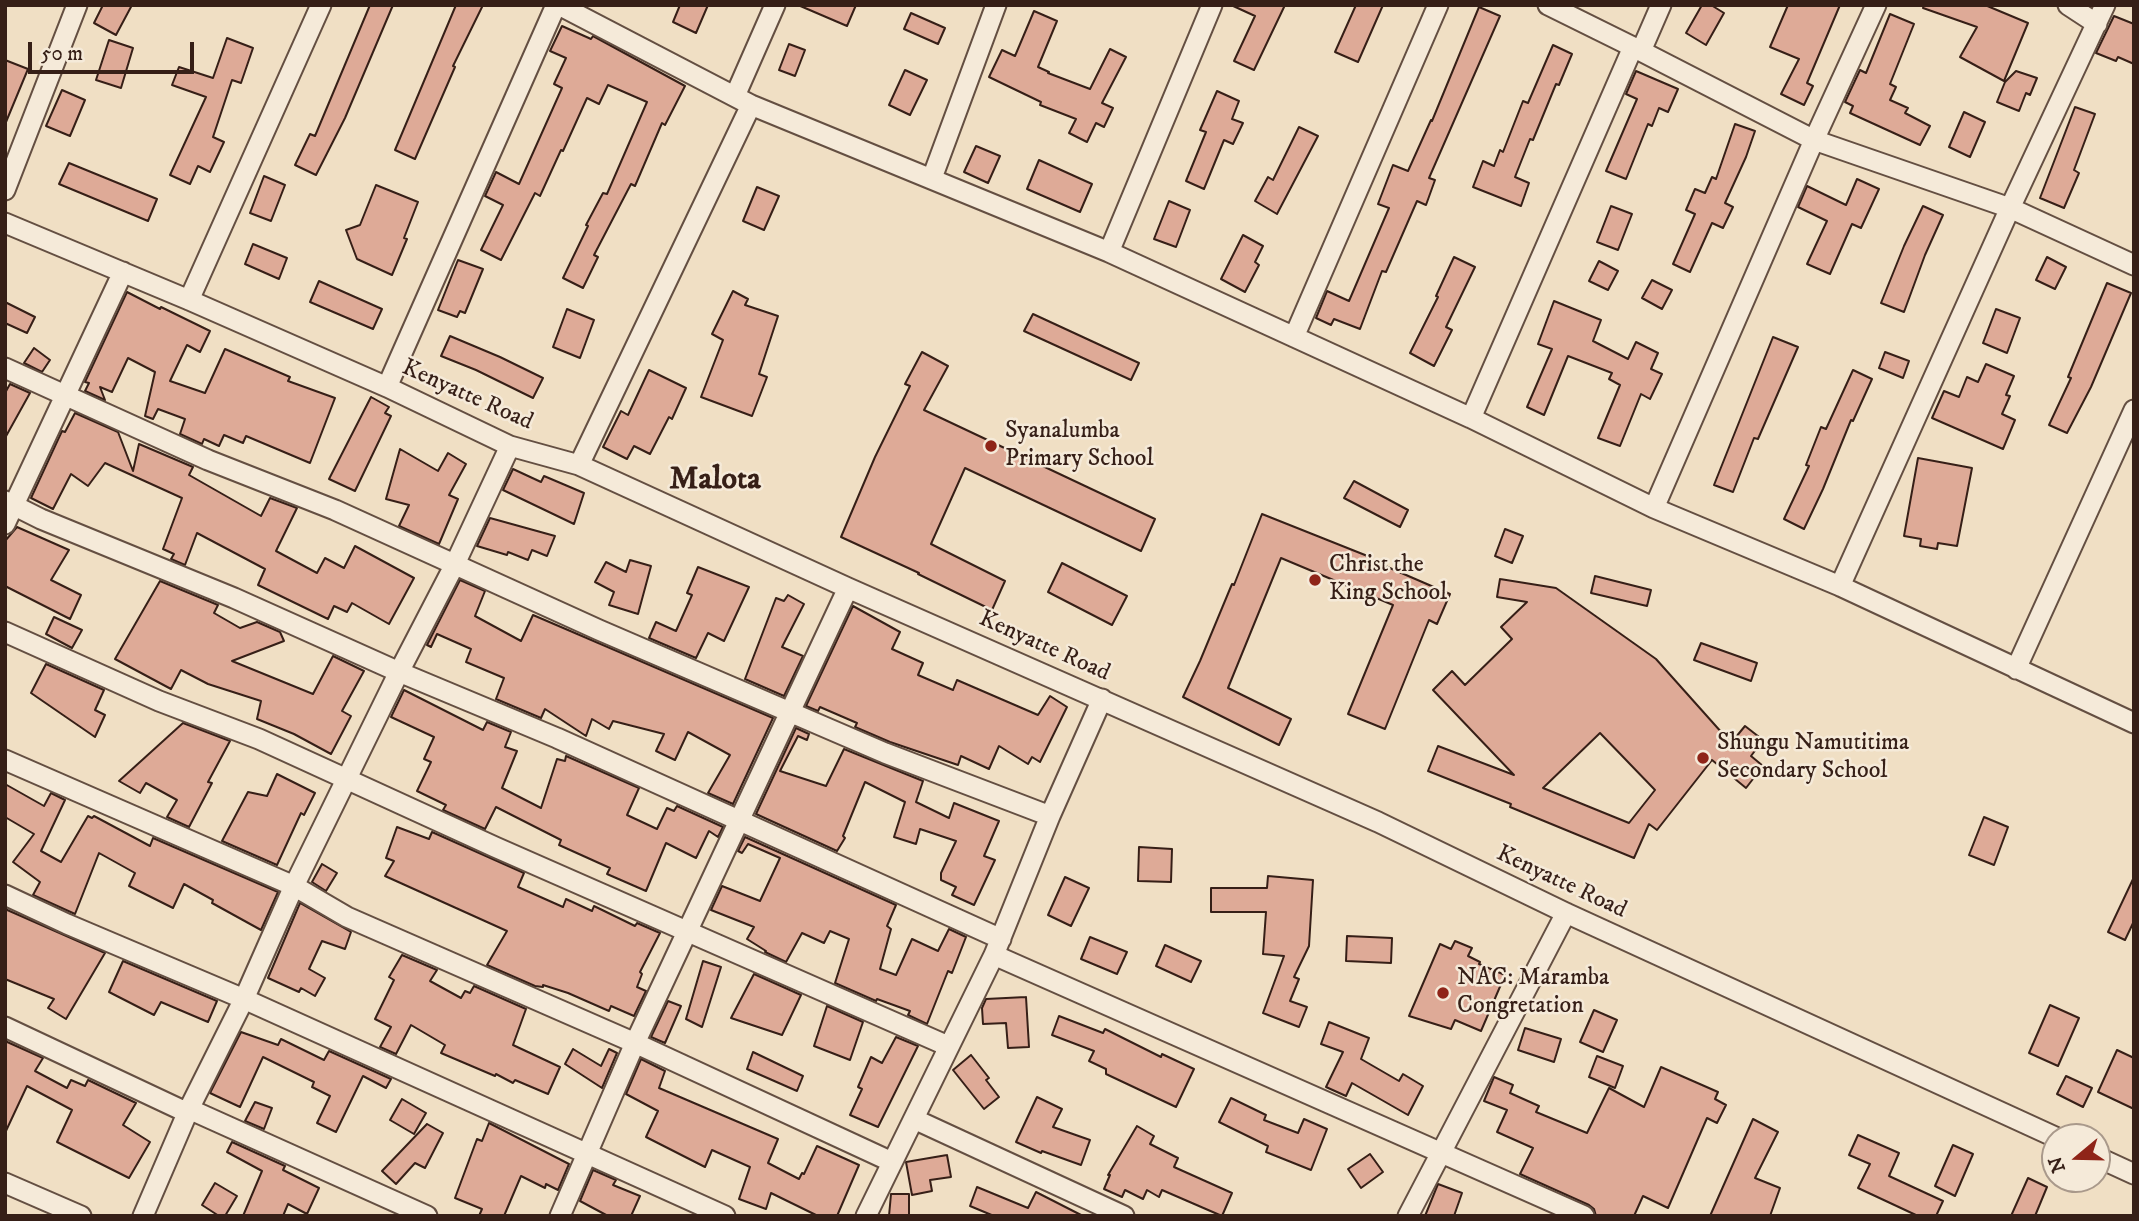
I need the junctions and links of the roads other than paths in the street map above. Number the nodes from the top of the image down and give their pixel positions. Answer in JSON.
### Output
{"nodes":[{"id":1,"x":77,"y":5,"type":"edge"},
{"id":2,"x":321,"y":5,"type":"edge"},
{"id":3,"x":557,"y":5,"type":"edge"},
{"id":4,"x":775,"y":5,"type":"edge"},
{"id":5,"x":996,"y":5,"type":"edge"},
{"id":6,"x":1212,"y":5,"type":"edge"},
{"id":7,"x":1438,"y":5,"type":"edge"},
{"id":8,"x":1548,"y":5,"type":"edge"},
{"id":9,"x":1661,"y":5,"type":"edge"},
{"id":10,"x":1876,"y":5,"type":"edge"},
{"id":11,"x":2068,"y":5,"type":"edge"},
{"id":12,"x":2105,"y":5,"type":"edge"},
{"id":13,"x":2097,"y":24,"type":"junction"},
{"id":14,"x":1637,"y":49,"type":"junction"},
{"id":15,"x":743,"y":100,"type":"junction"},
{"id":16,"x":1814,"y":140,"type":"junction"},
{"id":17,"x":932,"y":178,"type":"junction"},
{"id":18,"x":5,"y":190,"type":"edge"},
{"id":19,"x":2010,"y":208,"type":"junction"},
{"id":20,"x":5,"y":223,"type":"edge"},
{"id":21,"x":1109,"y":252,"type":"junction"},
{"id":22,"x":2134,"y":265,"type":"edge"},
{"id":23,"x":123,"y":272,"type":"junction"},
{"id":24,"x":190,"y":300,"type":"junction"},
{"id":25,"x":1294,"y":337,"type":"junction"},
{"id":26,"x":5,"y":368,"type":"edge"},
{"id":27,"x":387,"y":387,"type":"junction"},
{"id":28,"x":65,"y":395,"type":"junction"},
{"id":29,"x":2134,"y":410,"type":"edge"},
{"id":30,"x":1471,"y":418,"type":"junction"},
{"id":31,"x":510,"y":446,"type":"junction"},
{"id":32,"x":579,"y":465,"type":"junction"},
{"id":33,"x":10,"y":503,"type":"edge"},
{"id":34,"x":1654,"y":509,"type":"junction"},
{"id":35,"x":5,"y":524,"type":"edge"},
{"id":36,"x":455,"y":564,"type":"junction"},
{"id":37,"x":1840,"y":586,"type":"junction"},
{"id":38,"x":848,"y":588,"type":"junction"},
{"id":39,"x":5,"y":632,"type":"edge"},
{"id":40,"x":2016,"y":669,"type":"junction"},
{"id":41,"x":399,"y":672,"type":"junction"},
{"id":42,"x":1102,"y":699,"type":"junction"},
{"id":43,"x":789,"y":711,"type":"junction"},
{"id":44,"x":2134,"y":723,"type":"edge"},
{"id":45,"x":5,"y":760,"type":"edge"},
{"id":46,"x":348,"y":779,"type":"junction"},
{"id":47,"x":1050,"y":816,"type":"junction"},
{"id":48,"x":740,"y":821,"type":"junction"},
{"id":49,"x":294,"y":886,"type":"junction"},
{"id":50,"x":5,"y":895,"type":"edge"},
{"id":51,"x":1566,"y":913,"type":"junction"},
{"id":52,"x":689,"y":931,"type":"junction"},
{"id":53,"x":997,"y":947,"type":"junction"},
{"id":54,"x":244,"y":999,"type":"junction"},
{"id":55,"x":5,"y":1027,"type":"edge"},
{"id":56,"x":635,"y":1043,"type":"junction"},
{"id":57,"x":948,"y":1046,"type":"junction"},
{"id":58,"x":188,"y":1111,"type":"junction"},
{"id":59,"x":914,"y":1119,"type":"junction"},
{"id":60,"x":2041,"y":1132,"type":"edge"},
{"id":61,"x":1441,"y":1152,"type":"junction"},
{"id":62,"x":587,"y":1154,"type":"junction"},
{"id":63,"x":892,"y":1162,"type":"junction"},
{"id":64,"x":2111,"y":1163,"type":"edge"},
{"id":65,"x":2134,"y":1174,"type":"edge"},
{"id":66,"x":5,"y":1183,"type":"edge"},
{"id":67,"x":72,"y":1214,"type":"edge"},
{"id":68,"x":143,"y":1216,"type":"edge"},
{"id":69,"x":427,"y":1216,"type":"edge"},
{"id":70,"x":560,"y":1216,"type":"edge"},
{"id":71,"x":725,"y":1216,"type":"edge"},
{"id":72,"x":866,"y":1216,"type":"edge"},
{"id":73,"x":1124,"y":1216,"type":"edge"},
{"id":74,"x":1408,"y":1216,"type":"edge"},
{"id":75,"x":1584,"y":1216,"type":"edge"}],
"edges":[{"from":1,"to":18,"type":"street"},
{"from":2,"to":24,"type":"street"},
{"from":3,"to":15,"type":"street"},
{"from":3,"to":27,"type":"street"},
{"from":4,"to":15,"type":"street"},
{"from":5,"to":17,"type":"street"},
{"from":6,"to":21,"type":"street"},
{"from":7,"to":25,"type":"street"},
{"from":8,"to":14,"type":"street"},
{"from":9,"to":14,"type":"street"},
{"from":10,"to":16,"type":"street"},
{"from":11,"to":13,"type":"street"},
{"from":12,"to":13,"type":"street"},
{"from":13,"to":19,"type":"street"},
{"from":14,"to":16,"type":"street"},
{"from":14,"to":30,"type":"street"},
{"from":15,"to":17,"type":"street"},
{"from":15,"to":32,"type":"street"},
{"from":16,"to":19,"type":"street"},
{"from":16,"to":34,"type":"street"},
{"from":17,"to":21,"type":"street"},
{"from":19,"to":22,"type":"street"},
{"from":19,"to":37,"type":"street"},
{"from":20,"to":23,"type":"street","name":"Kenyatte Road"},
{"from":21,"to":25,"type":"street"},
{"from":23,"to":24,"type":"street","name":"Kenyatte Road"},
{"from":23,"to":28,"type":"street"},
{"from":24,"to":27,"type":"street","name":"Kenyatte Road"},
{"from":25,"to":30,"type":"street"},
{"from":26,"to":28,"type":"street"},
{"from":27,"to":31,"type":"street","name":"Kenyatte Road"},
{"from":28,"to":33,"type":"street"},
{"from":28,"to":36,"type":"street"},
{"from":29,"to":40,"type":"street"},
{"from":30,"to":34,"type":"street"},
{"from":31,"to":32,"type":"street","name":"Kenyatte Road"},
{"from":31,"to":36,"type":"street"},
{"from":32,"to":38,"type":"street","name":"Kenyatte Road"},
{"from":33,"to":35,"type":"street"},
{"from":33,"to":41,"type":"street"},
{"from":34,"to":37,"type":"street"},
{"from":36,"to":41,"type":"street"},
{"from":36,"to":43,"type":"street"},
{"from":37,"to":40,"type":"street"},
{"from":38,"to":42,"type":"street","name":"Kenyatte Road"},
{"from":38,"to":43,"type":"street"},
{"from":39,"to":46,"type":"street"},
{"from":40,"to":44,"type":"street"},
{"from":41,"to":46,"type":"street"},
{"from":41,"to":48,"type":"street"},
{"from":42,"to":47,"type":"street"},
{"from":42,"to":51,"type":"street","name":"Kenyatte Road"},
{"from":43,"to":47,"type":"street"},
{"from":43,"to":48,"type":"street"},
{"from":45,"to":49,"type":"street"},
{"from":46,"to":49,"type":"street"},
{"from":46,"to":52,"type":"street"},
{"from":47,"to":53,"type":"street"},
{"from":48,"to":52,"type":"street"},
{"from":48,"to":53,"type":"street"},
{"from":49,"to":54,"type":"street"},
{"from":49,"to":56,"type":"street"},
{"from":50,"to":54,"type":"street"},
{"from":51,"to":60,"type":"street","name":"Kenyatte Road"},
{"from":51,"to":61,"type":"street"},
{"from":52,"to":56,"type":"street"},
{"from":52,"to":57,"type":"street"},
{"from":53,"to":57,"type":"street"},
{"from":53,"to":61,"type":"street"},
{"from":54,"to":58,"type":"street"},
{"from":54,"to":62,"type":"street"},
{"from":55,"to":58,"type":"street"},
{"from":56,"to":62,"type":"street"},
{"from":56,"to":63,"type":"street"},
{"from":57,"to":59,"type":"street"},
{"from":58,"to":68,"type":"street"},
{"from":58,"to":69,"type":"street"},
{"from":59,"to":63,"type":"street"},
{"from":59,"to":73,"type":"street"},
{"from":61,"to":74,"type":"street"},
{"from":61,"to":75,"type":"street"},
{"from":62,"to":70,"type":"street"},
{"from":62,"to":71,"type":"street"},
{"from":63,"to":72,"type":"street"},
{"from":64,"to":65,"type":"street"},
{"from":66,"to":67,"type":"street"}]}
